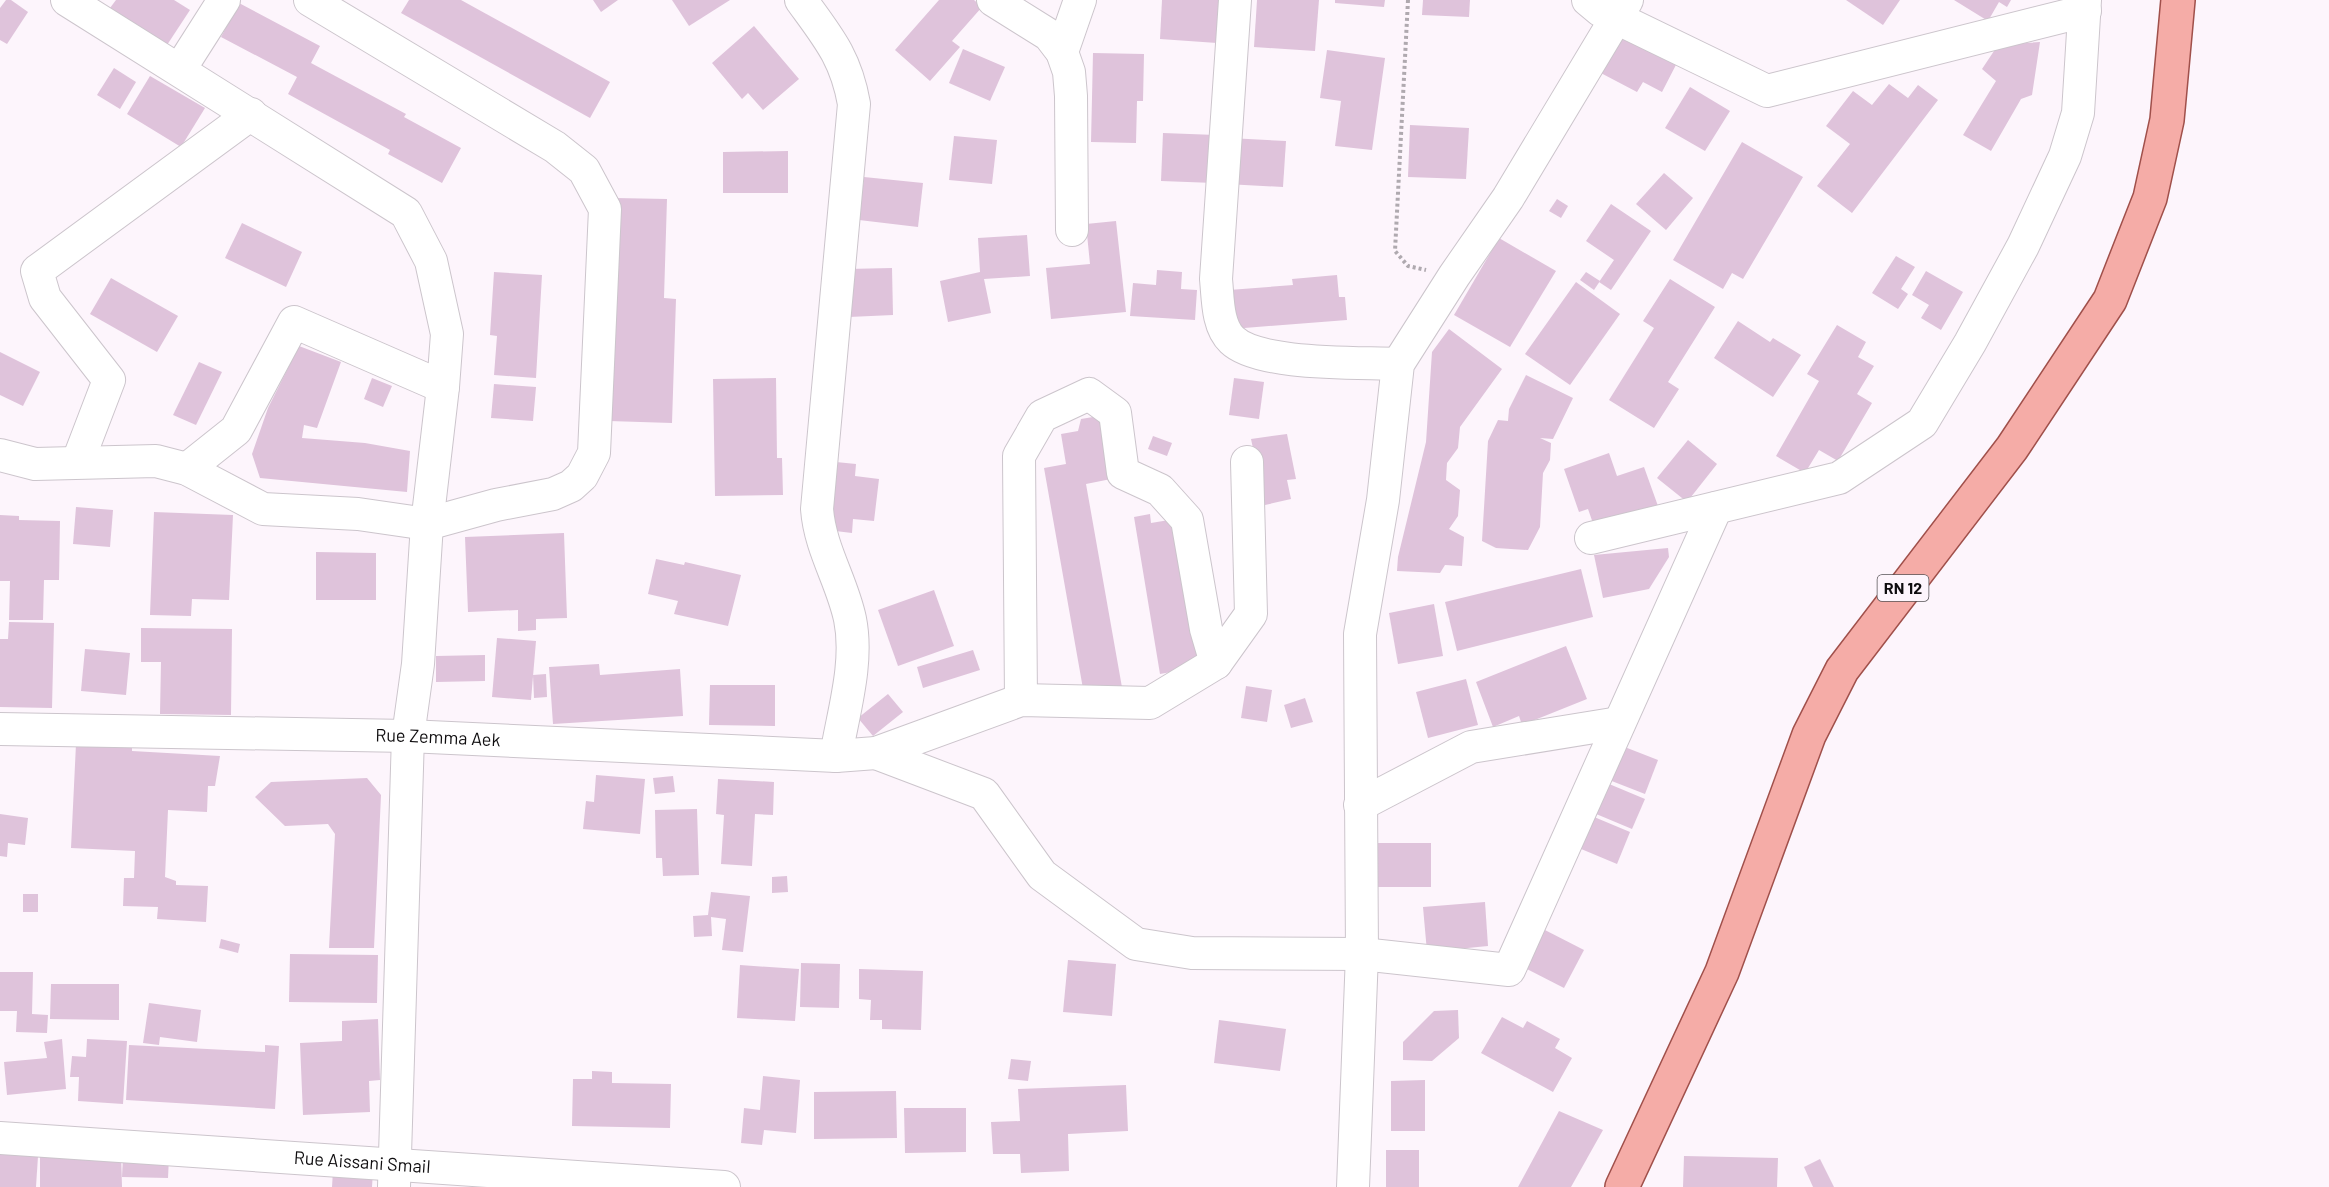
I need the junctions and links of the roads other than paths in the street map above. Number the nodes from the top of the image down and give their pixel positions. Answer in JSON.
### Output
{"nodes":[{"id":1,"x":67,"y":0,"type":"edge"},
{"id":2,"x":224,"y":0,"type":"edge"},
{"id":3,"x":310,"y":0,"type":"edge"},
{"id":4,"x":801,"y":0,"type":"edge"},
{"id":5,"x":993,"y":0,"type":"edge"},
{"id":6,"x":1080,"y":0,"type":"edge"},
{"id":7,"x":1235,"y":0,"type":"edge"},
{"id":8,"x":1588,"y":0,"type":"edge"},
{"id":9,"x":2178,"y":0,"type":"edge"},
{"id":10,"x":2085,"y":6,"type":"edge"},
{"id":11,"x":1622,"y":8,"type":"edge"},
{"id":12,"x":1062,"y":52,"type":"junction"},
{"id":13,"x":180,"y":69,"type":"junction"},
{"id":14,"x":251,"y":114,"type":"junction"},
{"id":15,"x":1072,"y":230,"type":"dead end"},
{"id":16,"x":1398,"y":364,"type":"junction"},
{"id":17,"x":443,"y":387,"type":"junction"},
{"id":18,"x":0,"y":455,"type":"edge"},
{"id":19,"x":78,"y":461,"type":"junction"},
{"id":20,"x":1247,"y":462,"type":"dead end"},
{"id":21,"x":187,"y":469,"type":"junction"},
{"id":22,"x":1716,"y":508,"type":"junction"},
{"id":23,"x":428,"y":524,"type":"junction"},
{"id":24,"x":1592,"y":538,"type":"dead end"},
{"id":25,"x":1216,"y":663,"type":"junction"},
{"id":26,"x":1021,"y":700,"type":"junction"},
{"id":27,"x":1619,"y":723,"type":"junction"},
{"id":28,"x":0,"y":729,"type":"edge"},
{"id":29,"x":408,"y":736,"type":"junction"},
{"id":30,"x":876,"y":753,"type":"junction"},
{"id":31,"x":836,"y":756,"type":"junction"},
{"id":32,"x":1360,"y":805,"type":"junction"},
{"id":33,"x":1362,"y":954,"type":"junction"},
{"id":34,"x":0,"y":1138,"type":"edge"},
{"id":35,"x":395,"y":1176,"type":"edge"},
{"id":36,"x":724,"y":1187,"type":"edge"},
{"id":37,"x":1353,"y":1187,"type":"edge"},
{"id":38,"x":1622,"y":1187,"type":"edge"}],
"edges":[{"from":1,"to":13,"type":"street"},
{"from":2,"to":13,"type":"street"},
{"from":3,"to":23,"type":"street"},
{"from":4,"to":31,"type":"street"},
{"from":5,"to":12,"type":"street"},
{"from":6,"to":12,"type":"street"},
{"from":7,"to":16,"type":"street"},
{"from":8,"to":11,"type":"street"},
{"from":9,"to":38,"type":"main road","number":"RN 12"},
{"from":10,"to":11,"type":"street"},
{"from":10,"to":22,"type":"street"},
{"from":11,"to":16,"type":"street"},
{"from":12,"to":15,"type":"street"},
{"from":13,"to":14,"type":"street"},
{"from":14,"to":17,"type":"street"},
{"from":14,"to":19,"type":"street"},
{"from":16,"to":32,"type":"street"},
{"from":17,"to":21,"type":"street"},
{"from":17,"to":23,"type":"street"},
{"from":18,"to":19,"type":"street"},
{"from":19,"to":21,"type":"street"},
{"from":20,"to":25,"type":"street"},
{"from":21,"to":23,"type":"street"},
{"from":22,"to":24,"type":"street"},
{"from":22,"to":27,"type":"street"},
{"from":23,"to":29,"type":"street"},
{"from":25,"to":26,"type":"street"},
{"from":25,"to":26,"type":"street"},
{"from":26,"to":30,"type":"street"},
{"from":27,"to":32,"type":"street"},
{"from":27,"to":33,"type":"street"},
{"from":28,"to":29,"type":"street","name":"Rue Zemma Aek"},
{"from":29,"to":31,"type":"street","name":"Rue Zemma Aek"},
{"from":29,"to":35,"type":"street"},
{"from":30,"to":31,"type":"street","name":"Rue Zemma Aek"},
{"from":30,"to":33,"type":"street"},
{"from":32,"to":33,"type":"street"},
{"from":33,"to":37,"type":"street"},
{"from":34,"to":35,"type":"street","name":"Rue Aissani Smail"},
{"from":35,"to":36,"type":"street","name":"Rue Aissani Smail"}]}
